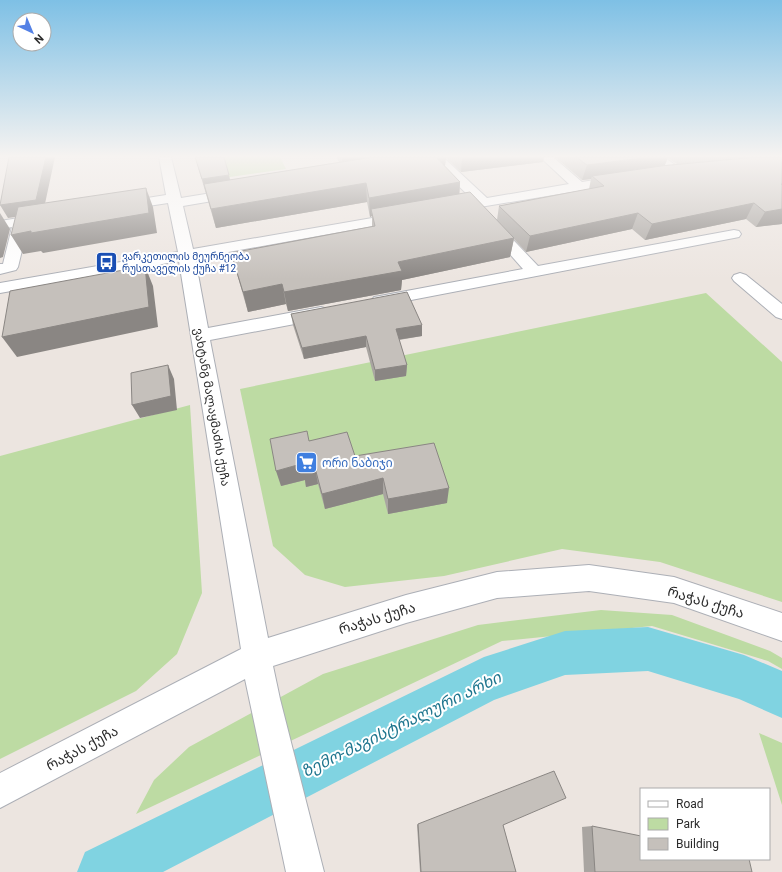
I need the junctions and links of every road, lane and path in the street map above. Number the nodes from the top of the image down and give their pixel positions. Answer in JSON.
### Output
{"nodes":[{"id":1,"x":173,"y":198,"type":"edge"},
{"id":2,"x":197,"y":198,"type":"edge"},
{"id":3,"x":472,"y":198,"type":"edge"},
{"id":4,"x":509,"y":198,"type":"edge"},
{"id":5,"x":174,"y":201,"type":"junction"},
{"id":6,"x":477,"y":203,"type":"junction"},
{"id":7,"x":105,"y":209,"type":"edge"},
{"id":8,"x":440,"y":210,"type":"edge"},
{"id":9,"x":417,"y":214,"type":"edge"},
{"id":10,"x":59,"y":216,"type":"edge"},
{"id":11,"x":21,"y":222,"type":"junction"},
{"id":12,"x":0,"y":225,"type":"edge"},
{"id":13,"x":734,"y":234,"type":"dead end"},
{"id":14,"x":186,"y":254,"type":"junction"},
{"id":15,"x":5,"y":268,"type":"edge"},
{"id":16,"x":534,"y":272,"type":"junction"},
{"id":17,"x":740,"y":278,"type":"dead end"},
{"id":18,"x":2,"y":288,"type":"edge"},
{"id":19,"x":363,"y":304,"type":"edge"},
{"id":20,"x":340,"y":309,"type":"edge"},
{"id":21,"x":782,"y":313,"type":"edge"},
{"id":22,"x":200,"y":336,"type":"junction"},
{"id":23,"x":782,"y":627,"type":"edge"},
{"id":24,"x":256,"y":657,"type":"junction"},
{"id":25,"x":0,"y":791,"type":"edge"},
{"id":26,"x":305,"y":871,"type":"edge"}],
"edges":[{"from":1,"to":5,"type":"street","name":"ვახტანგ მალაყმაძის ქუჩა"},
{"from":2,"to":5,"type":"street"},
{"from":3,"to":6,"type":"street"},
{"from":4,"to":6,"type":"street"},
{"from":5,"to":7,"type":"street"},
{"from":5,"to":14,"type":"street","name":"ვახტანგ მალაყმაძის ქუჩა"},
{"from":6,"to":8,"type":"street"},
{"from":6,"to":16,"type":"street"},
{"from":9,"to":14,"type":"street"},
{"from":10,"to":11,"type":"street"},
{"from":11,"to":12,"type":"street"},
{"from":11,"to":15,"type":"street"},
{"from":13,"to":16,"type":"street"},
{"from":14,"to":18,"type":"street"},
{"from":14,"to":22,"type":"street","name":"ვახტანგ მალაყმაძის ქუჩა"},
{"from":15,"to":18,"type":"street"},
{"from":16,"to":19,"type":"street"},
{"from":17,"to":21,"type":"street"},
{"from":20,"to":22,"type":"street"},
{"from":22,"to":24,"type":"street","name":"ვახტანგ მალაყმაძის ქუჩა"},
{"from":23,"to":24,"type":"street","name":"რაჭას ქუჩა"},
{"from":24,"to":25,"type":"street","name":"რაჭას ქუჩა"},
{"from":24,"to":26,"type":"street","name":"ვახტანგ მალაყმაძის ქუჩა"}]}
